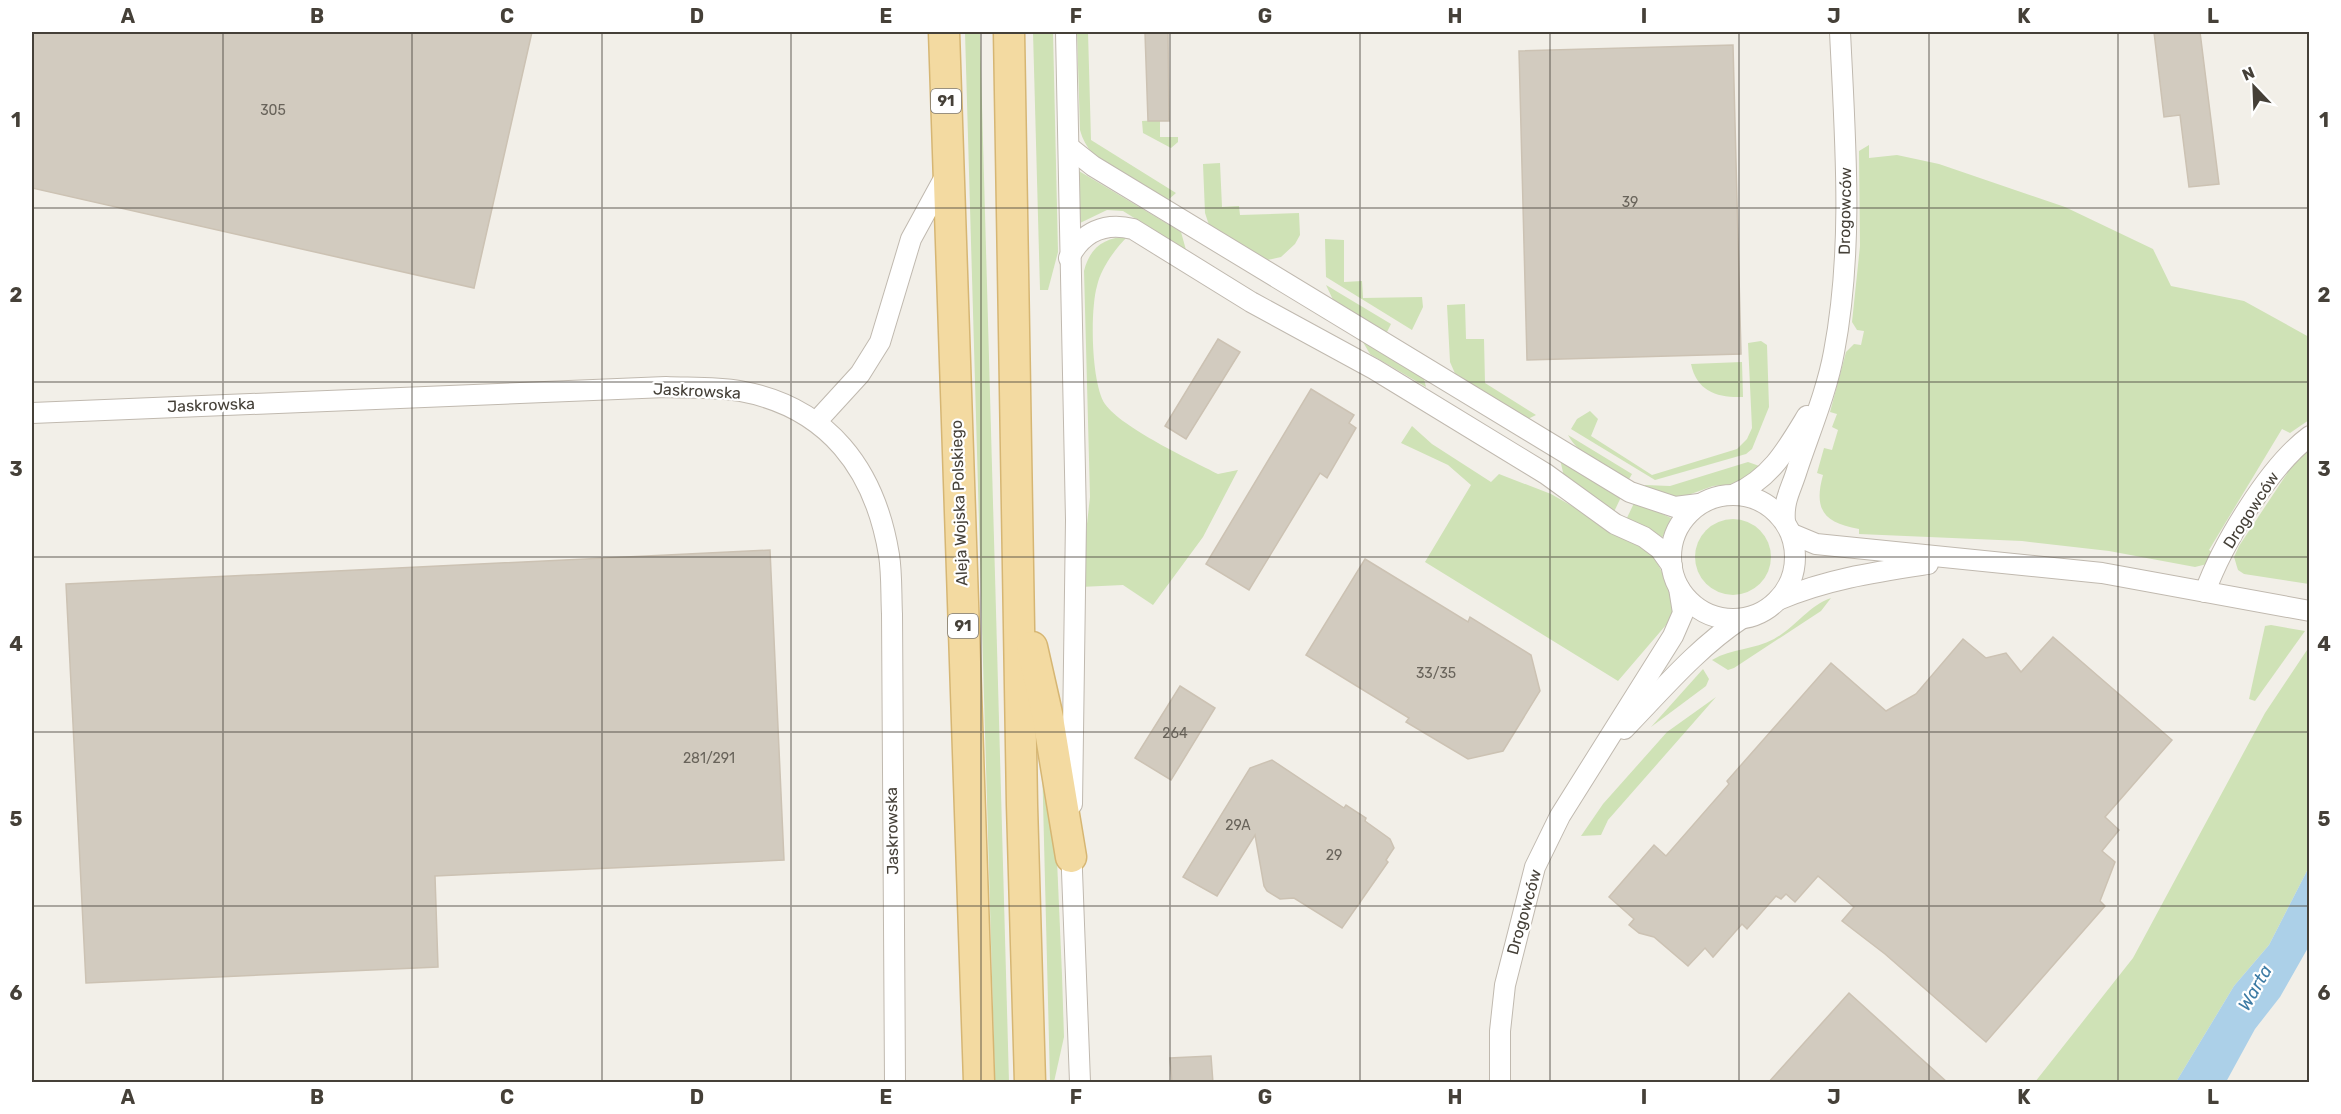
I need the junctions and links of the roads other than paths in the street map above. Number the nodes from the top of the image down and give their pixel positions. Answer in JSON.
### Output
{"nodes":[{"id":1,"x":944,"y":32,"type":"edge"},
{"id":2,"x":1009,"y":32,"type":"edge"},
{"id":3,"x":1066,"y":32,"type":"edge"},
{"id":4,"x":1840,"y":32,"type":"edge"},
{"id":5,"x":1069,"y":147,"type":"junction"},
{"id":6,"x":948,"y":170,"type":"junction"},
{"id":7,"x":1069,"y":258,"type":"junction"},
{"id":8,"x":1824,"y":388,"type":"junction"},
{"id":9,"x":32,"y":413,"type":"edge"},
{"id":10,"x":817,"y":421,"type":"junction"},
{"id":11,"x":2310,"y":436,"type":"edge"},
{"id":12,"x":1735,"y":494,"type":"junction"},
{"id":13,"x":1699,"y":504,"type":"junction"},
{"id":14,"x":1789,"y":528,"type":"junction"},
{"id":15,"x":1952,"y":560,"type":"junction"},
{"id":16,"x":1672,"y":566,"type":"junction"},
{"id":17,"x":1018,"y":584,"type":"junction"},
{"id":18,"x":1679,"y":588,"type":"junction"},
{"id":19,"x":2205,"y":592,"type":"junction"},
{"id":20,"x":1778,"y":600,"type":"junction"},
{"id":21,"x":2310,"y":611,"type":"edge"},
{"id":22,"x":1741,"y":619,"type":"junction"},
{"id":23,"x":1597,"y":756,"type":"junction"},
{"id":24,"x":1071,"y":857,"type":"junction"},
{"id":25,"x":895,"y":1083,"type":"edge"},
{"id":26,"x":979,"y":1083,"type":"edge"},
{"id":27,"x":1030,"y":1083,"type":"edge"},
{"id":28,"x":1080,"y":1083,"type":"edge"},
{"id":29,"x":1500,"y":1083,"type":"edge"}],
"edges":[{"from":1,"to":6,"type":"main road","name":"Aleja Wojska Polskiego","number":"91"},
{"from":2,"to":17,"type":"main road"},
{"from":3,"to":5,"type":"street"},
{"from":4,"to":8,"type":"street","name":"Drogowców"},
{"from":5,"to":7,"type":"street"},
{"from":5,"to":13,"type":"street"},
{"from":6,"to":10,"type":"street"},
{"from":6,"to":26,"type":"main road","name":"Aleja Wojska Polskiego","number":"91"},
{"from":7,"to":16,"type":"street"},
{"from":7,"to":24,"type":"street"},
{"from":8,"to":12,"type":"street","name":"Drogowców"},
{"from":8,"to":14,"type":"street","name":"Drogowców"},
{"from":9,"to":10,"type":"street","name":"Jaskrowska"},
{"from":10,"to":25,"type":"street","name":"Jaskrowska"},
{"from":11,"to":19,"type":"street","name":"Drogowców"},
{"from":12,"to":13,"type":"street"},
{"from":12,"to":14,"type":"street"},
{"from":13,"to":16,"type":"street"},
{"from":14,"to":15,"type":"street"},
{"from":14,"to":20,"type":"street"},
{"from":15,"to":19,"type":"street"},
{"from":15,"to":20,"type":"street"},
{"from":16,"to":18,"type":"street"},
{"from":17,"to":24,"type":"main road"},
{"from":17,"to":27,"type":"main road"},
{"from":18,"to":22,"type":"street"},
{"from":18,"to":23,"type":"street","name":"Drogowców"},
{"from":19,"to":21,"type":"street"},
{"from":20,"to":22,"type":"street"},
{"from":22,"to":23,"type":"street","name":"Drogowców"},
{"from":23,"to":29,"type":"street","name":"Drogowców"},
{"from":24,"to":28,"type":"street"}]}
